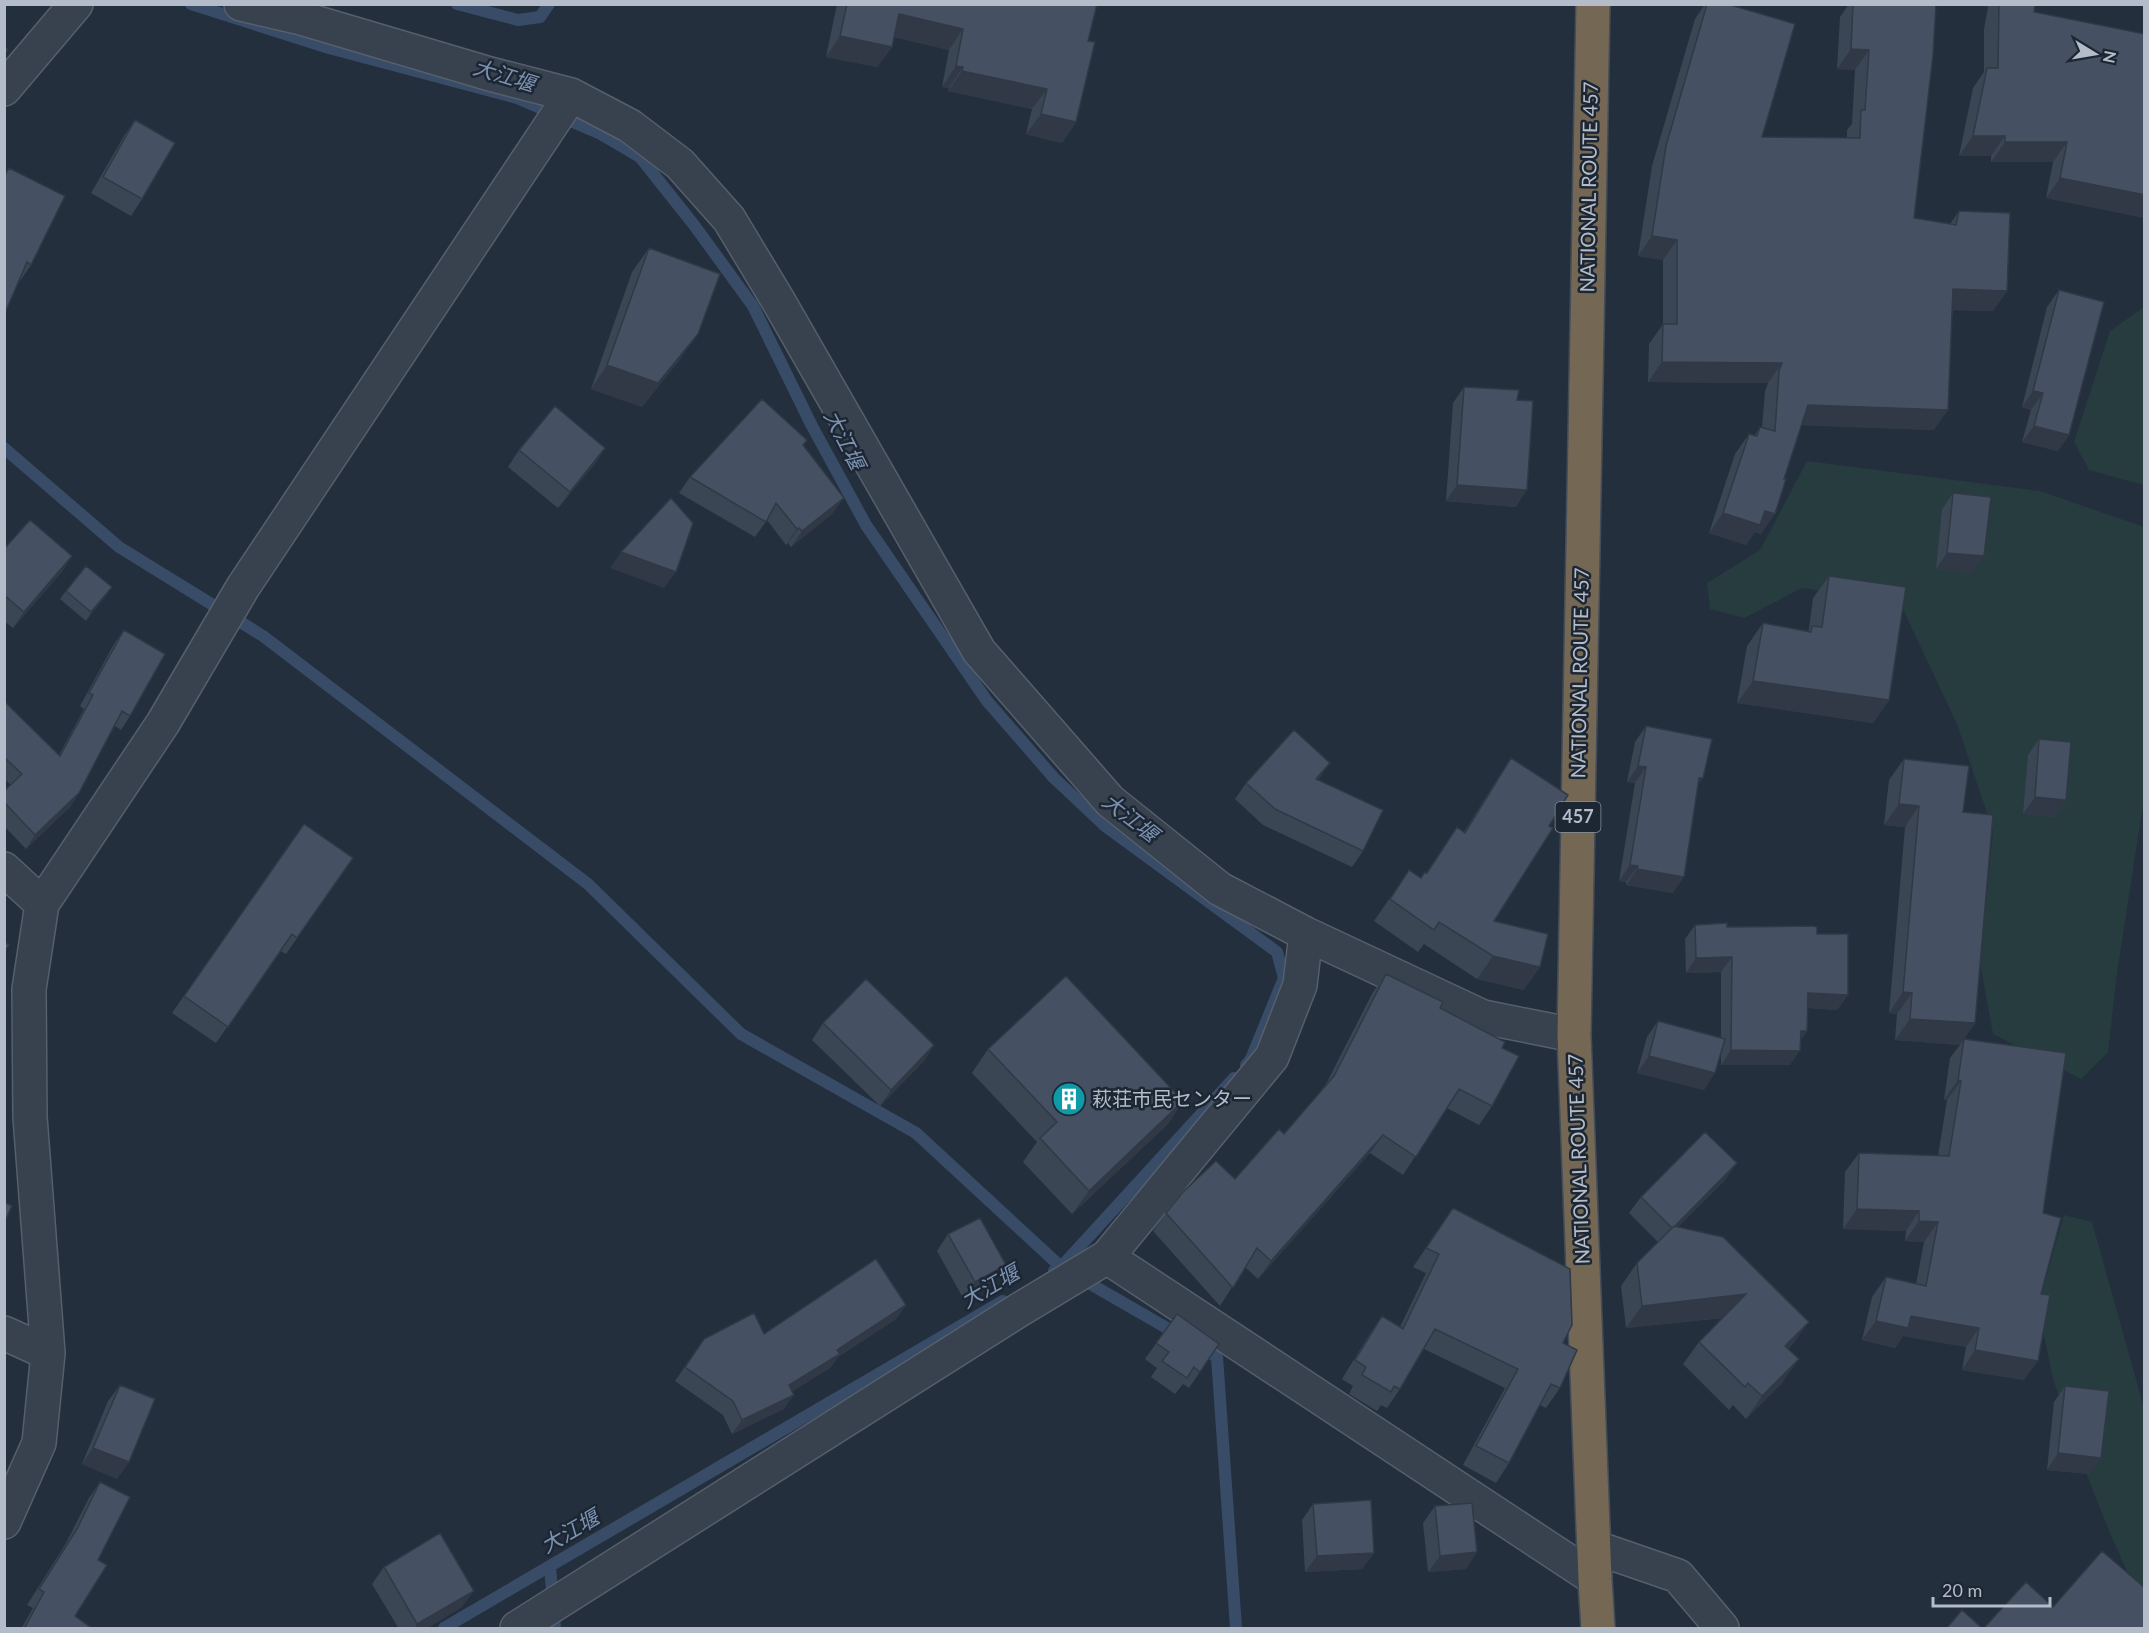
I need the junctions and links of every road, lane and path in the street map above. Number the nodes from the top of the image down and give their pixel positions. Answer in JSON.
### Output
{"nodes":[{"id":1,"x":76,"y":4,"type":"edge"},
{"id":2,"x":241,"y":4,"type":"edge"},
{"id":3,"x":1593,"y":4,"type":"edge"},
{"id":4,"x":303,"y":11,"type":"edge"},
{"id":5,"x":4,"y":88,"type":"edge"},
{"id":6,"x":570,"y":95,"type":"junction"},
{"id":7,"x":4,"y":869,"type":"edge"},
{"id":8,"x":42,"y":904,"type":"junction"},
{"id":9,"x":1306,"y":934,"type":"junction"},
{"id":10,"x":1574,"y":1035,"type":"junction"},
{"id":11,"x":17,"y":1112,"type":"edge"},
{"id":12,"x":1107,"y":1257,"type":"junction"},
{"id":13,"x":4,"y":1333,"type":"edge"},
{"id":14,"x":48,"y":1353,"type":"junction"},
{"id":15,"x":4,"y":1522,"type":"edge"},
{"id":16,"x":1594,"y":1547,"type":"junction"},
{"id":17,"x":1595,"y":1579,"type":"junction"},
{"id":18,"x":517,"y":1629,"type":"edge"},
{"id":19,"x":1598,"y":1629,"type":"edge"},
{"id":20,"x":1722,"y":1629,"type":"edge"}],
"edges":[{"from":1,"to":5,"type":"street"},
{"from":2,"to":4,"type":"street"},
{"from":3,"to":10,"type":"highway","name":"NATIONAL ROUTE 457","number":"457"},
{"from":4,"to":6,"type":"street"},
{"from":6,"to":8,"type":"street"},
{"from":6,"to":9,"type":"street"},
{"from":7,"to":8,"type":"street"},
{"from":8,"to":11,"type":"street"},
{"from":9,"to":10,"type":"street"},
{"from":9,"to":12,"type":"street"},
{"from":10,"to":16,"type":"highway","name":"NATIONAL ROUTE 457","number":"457"},
{"from":11,"to":14,"type":"street"},
{"from":12,"to":17,"type":"street"},
{"from":12,"to":18,"type":"street"},
{"from":13,"to":14,"type":"street"},
{"from":14,"to":15,"type":"street"},
{"from":16,"to":17,"type":"highway","name":"NATIONAL ROUTE 457","number":"457"},
{"from":16,"to":20,"type":"street"},
{"from":17,"to":19,"type":"highway","name":"NATIONAL ROUTE 457","number":"457"}]}
